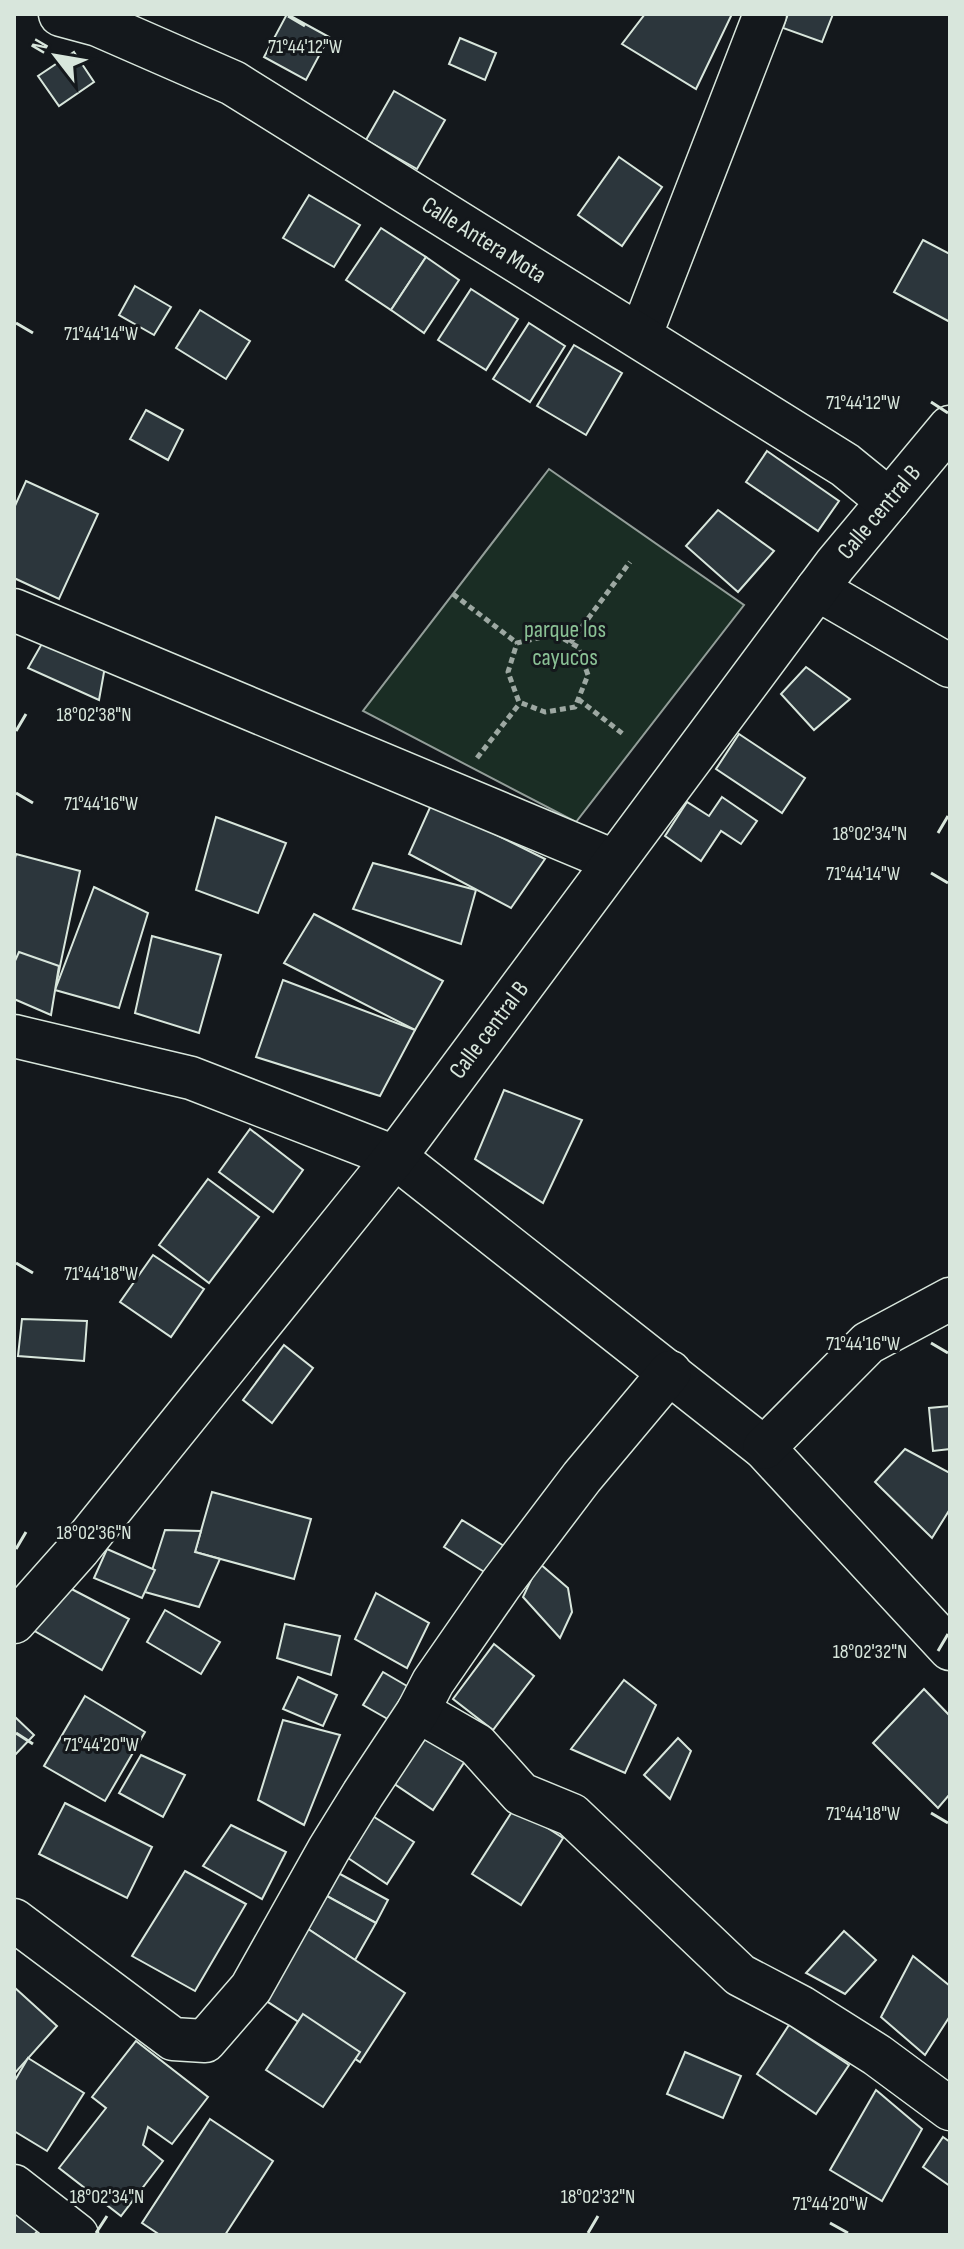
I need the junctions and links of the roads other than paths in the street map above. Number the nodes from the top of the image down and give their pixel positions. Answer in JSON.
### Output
{"nodes":[{"id":1,"x":765,"y":14,"type":"edge"},
{"id":2,"x":88,"y":17,"type":"edge"},
{"id":3,"x":640,"y":337,"type":"junction"},
{"id":4,"x":950,"y":427,"type":"edge"},
{"id":5,"x":888,"y":500,"type":"junction"},
{"id":6,"x":817,"y":589,"type":"junction"},
{"id":7,"x":14,"y":610,"type":"edge"},
{"id":8,"x":950,"y":666,"type":"edge"},
{"id":9,"x":614,"y":861,"type":"junction"},
{"id":10,"x":14,"y":1036,"type":"edge"},
{"id":11,"x":395,"y":1157,"type":"junction"},
{"id":12,"x":950,"y":1299,"type":"edge"},
{"id":13,"x":670,"y":1372,"type":"junction"},
{"id":14,"x":764,"y":1448,"type":"junction"},
{"id":15,"x":14,"y":1622,"type":"edge"},
{"id":16,"x":950,"y":1649,"type":"edge"},
{"id":17,"x":418,"y":1711,"type":"junction"},
{"id":18,"x":14,"y":1920,"type":"edge"},
{"id":19,"x":950,"y":2109,"type":"edge"},
{"id":20,"x":14,"y":2186,"type":"edge"},
{"id":21,"x":77,"y":2235,"type":"edge"}],
"edges":[{"from":1,"to":3,"type":"street"},
{"from":2,"to":3,"type":"street","name":"Calle Antera Mota"},
{"from":3,"to":5,"type":"street","name":"Calle Antera Mota"},
{"from":4,"to":5,"type":"street","name":"Calle central B"},
{"from":5,"to":6,"type":"street","name":"Calle central B"},
{"from":6,"to":8,"type":"street"},
{"from":6,"to":9,"type":"street","name":"Calle central B"},
{"from":7,"to":9,"type":"street"},
{"from":9,"to":11,"type":"street","name":"Calle central B"},
{"from":10,"to":11,"type":"street"},
{"from":11,"to":13,"type":"street"},
{"from":11,"to":15,"type":"street","name":"Calle central B"},
{"from":12,"to":14,"type":"street"},
{"from":13,"to":14,"type":"street"},
{"from":13,"to":17,"type":"street"},
{"from":14,"to":16,"type":"street"},
{"from":17,"to":18,"type":"street"},
{"from":17,"to":19,"type":"street"},
{"from":20,"to":21,"type":"street"}]}
